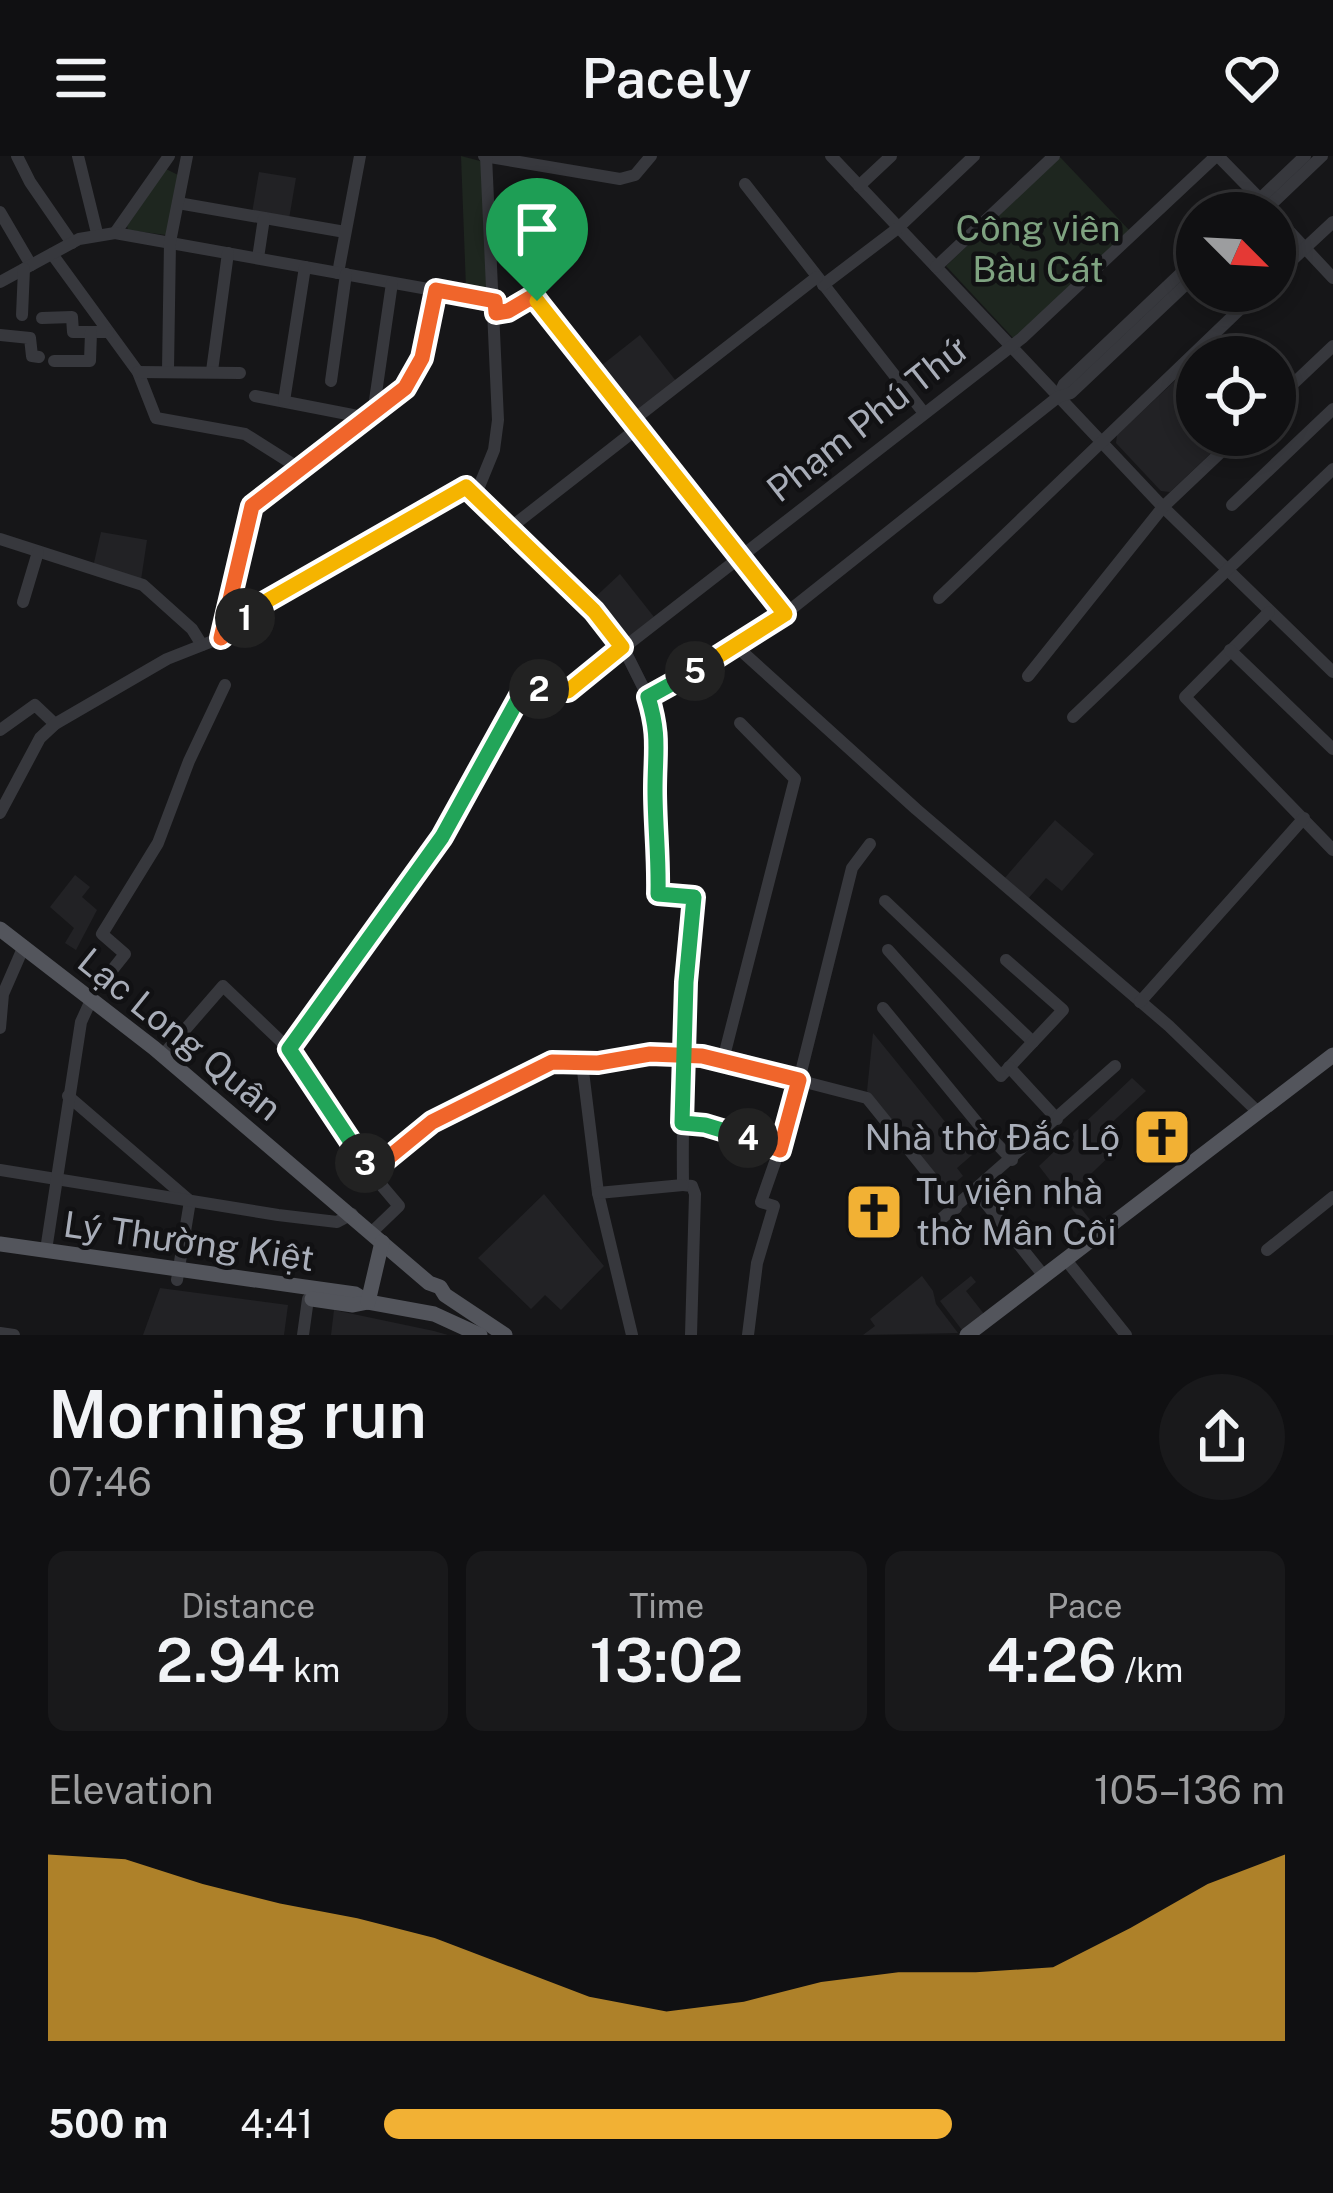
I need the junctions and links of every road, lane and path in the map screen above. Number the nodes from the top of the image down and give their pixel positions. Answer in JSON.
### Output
{"nodes":[{"id":1,"x":17,"y":156,"type":"edge"},
{"id":2,"x":78,"y":156,"type":"edge"},
{"id":3,"x":169,"y":156,"type":"edge"},
{"id":4,"x":187,"y":156,"type":"edge"},
{"id":5,"x":360,"y":156,"type":"edge"},
{"id":6,"x":486,"y":156,"type":"edge"},
{"id":7,"x":651,"y":156,"type":"edge"},
{"id":8,"x":831,"y":156,"type":"edge"},
{"id":9,"x":891,"y":156,"type":"edge"},
{"id":10,"x":974,"y":156,"type":"edge"},
{"id":11,"x":1054,"y":156,"type":"edge"},
{"id":12,"x":1217,"y":156,"type":"edge"},
{"id":13,"x":1305,"y":156,"type":"edge"},
{"id":14,"x":1322,"y":156,"type":"edge"},
{"id":15,"x":746,"y":184,"type":"dead end"},
{"id":16,"x":859,"y":186,"type":"junction"},
{"id":17,"x":1250,"y":192,"type":"edge"},
{"id":18,"x":1280,"y":192,"type":"edge"},
{"id":19,"x":1285,"y":192,"type":"edge"},
{"id":20,"x":178,"y":203,"type":"junction"},
{"id":21,"x":0,"y":212,"type":"edge"},
{"id":22,"x":264,"y":218,"type":"junction"},
{"id":23,"x":1333,"y":222,"type":"edge"},
{"id":24,"x":898,"y":228,"type":"junction"},
{"id":25,"x":345,"y":232,"type":"junction"},
{"id":26,"x":98,"y":233,"type":"junction"},
{"id":27,"x":115,"y":233,"type":"junction"},
{"id":28,"x":1296,"y":239,"type":"edge"},
{"id":29,"x":170,"y":242,"type":"junction"},
{"id":30,"x":72,"y":243,"type":"junction"},
{"id":31,"x":1305,"y":248,"type":"junction"},
{"id":32,"x":228,"y":253,"type":"junction"},
{"id":33,"x":52,"y":254,"type":"junction"},
{"id":34,"x":1296,"y":256,"type":"edge"},
{"id":35,"x":258,"y":258,"type":"junction"},
{"id":36,"x":28,"y":267,"type":"junction"},
{"id":37,"x":305,"y":267,"type":"junction"},
{"id":38,"x":936,"y":267,"type":"junction"},
{"id":39,"x":342,"y":273,"type":"junction"},
{"id":40,"x":1333,"y":278,"type":"edge"},
{"id":41,"x":820,"y":281,"type":"junction"},
{"id":42,"x":0,"y":282,"type":"edge"},
{"id":43,"x":392,"y":283,"type":"junction"},
{"id":44,"x":1176,"y":283,"type":"edge"},
{"id":45,"x":436,"y":290,"type":"junction"},
{"id":46,"x":1176,"y":290,"type":"edge"},
{"id":47,"x":1160,"y":302,"type":"junction"},
{"id":48,"x":495,"y":307,"type":"junction"},
{"id":49,"x":1237,"y":312,"type":"edge"},
{"id":50,"x":22,"y":315,"type":"dead end"},
{"id":51,"x":42,"y":318,"type":"dead end"},
{"id":52,"x":91,"y":332,"type":"junction"},
{"id":53,"x":108,"y":332,"type":"junction"},
{"id":54,"x":0,"y":335,"type":"edge"},
{"id":55,"x":1010,"y":346,"type":"junction"},
{"id":56,"x":1333,"y":346,"type":"edge"},
{"id":57,"x":39,"y":357,"type":"dead end"},
{"id":58,"x":54,"y":361,"type":"dead end"},
{"id":59,"x":168,"y":370,"type":"junction"},
{"id":60,"x":212,"y":371,"type":"junction"},
{"id":61,"x":138,"y":372,"type":"junction"},
{"id":62,"x":240,"y":373,"type":"dead end"},
{"id":63,"x":331,"y":381,"type":"dead end"},
{"id":64,"x":1296,"y":381,"type":"edge"},
{"id":65,"x":255,"y":396,"type":"dead end"},
{"id":66,"x":1058,"y":397,"type":"junction"},
{"id":67,"x":284,"y":401,"type":"junction"},
{"id":68,"x":1333,"y":410,"type":"edge"},
{"id":69,"x":924,"y":413,"type":"junction"},
{"id":70,"x":371,"y":416,"type":"junction"},
{"id":71,"x":635,"y":425,"type":"junction"},
{"id":72,"x":1100,"y":441,"type":"junction"},
{"id":73,"x":1217,"y":456,"type":"edge"},
{"id":74,"x":1333,"y":469,"type":"edge"},
{"id":75,"x":302,"y":470,"type":"junction"},
{"id":76,"x":476,"y":494,"type":"junction"},
{"id":77,"x":1232,"y":505,"type":"dead end"},
{"id":78,"x":1163,"y":507,"type":"junction"},
{"id":79,"x":510,"y":528,"type":"junction"},
{"id":80,"x":0,"y":538,"type":"edge"},
{"id":81,"x":38,"y":552,"type":"junction"},
{"id":82,"x":739,"y":557,"type":"junction"},
{"id":83,"x":1226,"y":571,"type":"junction"},
{"id":84,"x":939,"y":598,"type":"dead end"},
{"id":85,"x":23,"y":602,"type":"dead end"},
{"id":86,"x":1269,"y":612,"type":"junction"},
{"id":87,"x":785,"y":614,"type":"junction"},
{"id":88,"x":221,"y":638,"type":"junction"},
{"id":89,"x":202,"y":645,"type":"junction"},
{"id":90,"x":622,"y":647,"type":"junction"},
{"id":91,"x":737,"y":647,"type":"junction"},
{"id":92,"x":1230,"y":650,"type":"junction"},
{"id":93,"x":1333,"y":672,"type":"edge"},
{"id":94,"x":1028,"y":676,"type":"dead end"},
{"id":95,"x":225,"y":686,"type":"dead end"},
{"id":96,"x":648,"y":697,"type":"junction"},
{"id":97,"x":1073,"y":717,"type":"dead end"},
{"id":98,"x":740,"y":723,"type":"dead end"},
{"id":99,"x":55,"y":724,"type":"junction"},
{"id":100,"x":0,"y":730,"type":"edge"},
{"id":101,"x":1333,"y":749,"type":"edge"},
{"id":102,"x":0,"y":813,"type":"edge"},
{"id":103,"x":1304,"y":818,"type":"junction"},
{"id":104,"x":869,"y":844,"type":"dead end"},
{"id":105,"x":1333,"y":850,"type":"edge"},
{"id":106,"x":885,"y":901,"type":"dead end"},
{"id":107,"x":0,"y":928,"type":"edge"},
{"id":108,"x":24,"y":946,"type":"junction"},
{"id":109,"x":889,"y":950,"type":"dead end"},
{"id":110,"x":1006,"y":960,"type":"dead end"},
{"id":111,"x":113,"y":969,"type":"dead end"},
{"id":112,"x":2,"y":993,"type":"edge"},
{"id":113,"x":92,"y":998,"type":"junction"},
{"id":114,"x":1140,"y":1002,"type":"junction"},
{"id":115,"x":883,"y":1008,"type":"dead end"},
{"id":116,"x":0,"y":1028,"type":"edge"},
{"id":117,"x":1033,"y":1042,"type":"junction"},
{"id":118,"x":289,"y":1049,"type":"junction"},
{"id":119,"x":1333,"y":1054,"type":"edge"},
{"id":120,"x":163,"y":1055,"type":"junction"},
{"id":121,"x":684,"y":1055,"type":"junction"},
{"id":122,"x":723,"y":1060,"type":"junction"},
{"id":123,"x":582,"y":1063,"type":"junction"},
{"id":124,"x":1333,"y":1065,"type":"edge"},
{"id":125,"x":1114,"y":1066,"type":"dead end"},
{"id":126,"x":1005,"y":1072,"type":"junction"},
{"id":127,"x":799,"y":1080,"type":"junction"},
{"id":128,"x":68,"y":1096,"type":"junction"},
{"id":129,"x":1258,"y":1112,"type":"junction"},
{"id":130,"x":1057,"y":1119,"type":"junction"},
{"id":131,"x":682,"y":1123,"type":"junction"},
{"id":132,"x":780,"y":1150,"type":"junction"},
{"id":133,"x":1012,"y":1160,"type":"junction"},
{"id":134,"x":0,"y":1170,"type":"edge"},
{"id":135,"x":371,"y":1172,"type":"junction"},
{"id":136,"x":57,"y":1179,"type":"junction"},
{"id":137,"x":683,"y":1185,"type":"junction"},
{"id":138,"x":976,"y":1191,"type":"junction"},
{"id":139,"x":598,"y":1193,"type":"junction"},
{"id":140,"x":1333,"y":1197,"type":"edge"},
{"id":141,"x":190,"y":1201,"type":"junction"},
{"id":142,"x":956,"y":1208,"type":"junction"},
{"id":143,"x":352,"y":1214,"type":"junction"},
{"id":144,"x":923,"y":1235,"type":"dead end"},
{"id":145,"x":377,"y":1237,"type":"junction"},
{"id":146,"x":0,"y":1244,"type":"edge"},
{"id":147,"x":46,"y":1250,"type":"junction"},
{"id":148,"x":1267,"y":1250,"type":"dead end"},
{"id":149,"x":0,"y":1254,"type":"edge"},
{"id":150,"x":1068,"y":1263,"type":"junction"},
{"id":151,"x":178,"y":1275,"type":"junction"},
{"id":152,"x":1044,"y":1276,"type":"junction"},
{"id":153,"x":429,"y":1283,"type":"junction"},
{"id":154,"x":445,"y":1295,"type":"junction"},
{"id":155,"x":308,"y":1299,"type":"junction"},
{"id":156,"x":368,"y":1302,"type":"junction"},
{"id":157,"x":427,"y":1313,"type":"junction"},
{"id":158,"x":0,"y":1333,"type":"edge"},
{"id":159,"x":14,"y":1335,"type":"edge"},
{"id":160,"x":303,"y":1335,"type":"edge"},
{"id":161,"x":480,"y":1335,"type":"edge"},
{"id":162,"x":505,"y":1335,"type":"edge"},
{"id":163,"x":632,"y":1335,"type":"edge"},
{"id":164,"x":691,"y":1335,"type":"edge"},
{"id":165,"x":748,"y":1335,"type":"edge"},
{"id":166,"x":968,"y":1335,"type":"edge"},
{"id":167,"x":981,"y":1335,"type":"edge"},
{"id":168,"x":1126,"y":1335,"type":"edge"}],
"edges":[{"from":1,"to":30,"type":"street"},
{"from":2,"to":26,"type":"street"},
{"from":3,"to":27,"type":"street"},
{"from":4,"to":20,"type":"street"},
{"from":5,"to":25,"type":"street"},
{"from":6,"to":7,"type":"street"},
{"from":6,"to":48,"type":"street"},
{"from":8,"to":16,"type":"street"},
{"from":9,"to":16,"type":"street"},
{"from":10,"to":24,"type":"street"},
{"from":11,"to":38,"type":"street"},
{"from":12,"to":17,"type":"street"},
{"from":12,"to":55,"type":"street","name":"Phạm Phú Thứ"},
{"from":13,"to":18,"type":"street"},
{"from":14,"to":19,"type":"street"},
{"from":15,"to":41,"type":"street"},
{"from":16,"to":24,"type":"street"},
{"from":20,"to":22,"type":"street"},
{"from":20,"to":29,"type":"street"},
{"from":21,"to":36,"type":"street"},
{"from":22,"to":25,"type":"street"},
{"from":22,"to":35,"type":"street"},
{"from":23,"to":31,"type":"street"},
{"from":24,"to":38,"type":"street"},
{"from":24,"to":41,"type":"street"},
{"from":25,"to":39,"type":"street"},
{"from":26,"to":27,"type":"street"},
{"from":26,"to":30,"type":"street"},
{"from":27,"to":29,"type":"street"},
{"from":28,"to":31,"type":"street"},
{"from":29,"to":32,"type":"street"},
{"from":29,"to":59,"type":"street"},
{"from":30,"to":33,"type":"street"},
{"from":31,"to":34,"type":"street"},
{"from":31,"to":40,"type":"street"},
{"from":32,"to":35,"type":"street"},
{"from":32,"to":60,"type":"street"},
{"from":33,"to":36,"type":"street"},
{"from":33,"to":53,"type":"street"},
{"from":35,"to":37,"type":"street"},
{"from":36,"to":42,"type":"street"},
{"from":36,"to":50,"type":"street"},
{"from":37,"to":39,"type":"street"},
{"from":37,"to":67,"type":"street"},
{"from":38,"to":55,"type":"street"},
{"from":39,"to":43,"type":"street"},
{"from":39,"to":63,"type":"street"},
{"from":41,"to":69,"type":"street"},
{"from":41,"to":71,"type":"street"},
{"from":43,"to":45,"type":"street"},
{"from":43,"to":70,"type":"street"},
{"from":44,"to":47,"type":"street"},
{"from":45,"to":48,"type":"street"},
{"from":45,"to":70,"type":"street"},
{"from":46,"to":47,"type":"street"},
{"from":47,"to":66,"type":"street"},
{"from":48,"to":71,"type":"street"},
{"from":48,"to":76,"type":"street"},
{"from":49,"to":72,"type":"street"},
{"from":51,"to":52,"type":"street"},
{"from":52,"to":53,"type":"street"},
{"from":52,"to":58,"type":"street"},
{"from":53,"to":61,"type":"street"},
{"from":54,"to":57,"type":"street"},
{"from":55,"to":66,"type":"street"},
{"from":55,"to":69,"type":"street","name":"Phạm Phú Thứ"},
{"from":56,"to":64,"type":"street"},
{"from":59,"to":60,"type":"street"},
{"from":59,"to":61,"type":"street"},
{"from":60,"to":62,"type":"street"},
{"from":61,"to":75,"type":"street"},
{"from":65,"to":67,"type":"street"},
{"from":66,"to":72,"type":"street"},
{"from":66,"to":87,"type":"street"},
{"from":67,"to":70,"type":"street"},
{"from":68,"to":77,"type":"street"},
{"from":69,"to":82,"type":"street","name":"Phạm Phú Thứ"},
{"from":70,"to":75,"type":"street"},
{"from":71,"to":79,"type":"street"},
{"from":71,"to":82,"type":"street"},
{"from":72,"to":78,"type":"street"},
{"from":72,"to":84,"type":"street"},
{"from":73,"to":78,"type":"street"},
{"from":74,"to":83,"type":"street"},
{"from":75,"to":88,"type":"street"},
{"from":76,"to":79,"type":"street"},
{"from":76,"to":88,"type":"street"},
{"from":78,"to":83,"type":"street"},
{"from":78,"to":94,"type":"street"},
{"from":79,"to":90,"type":"street"},
{"from":80,"to":81,"type":"street"},
{"from":81,"to":85,"type":"street"},
{"from":81,"to":89,"type":"street"},
{"from":82,"to":87,"type":"street"},
{"from":82,"to":90,"type":"street","name":"Phạm Phú Thứ"},
{"from":83,"to":86,"type":"street"},
{"from":83,"to":97,"type":"street"},
{"from":86,"to":92,"type":"street"},
{"from":86,"to":93,"type":"street"},
{"from":87,"to":91,"type":"street"},
{"from":88,"to":89,"type":"street"},
{"from":89,"to":99,"type":"street"},
{"from":90,"to":96,"type":"street"},
{"from":90,"to":118,"type":"street","name":"Phạm Phú Thứ"},
{"from":91,"to":96,"type":"street"},
{"from":91,"to":114,"type":"street"},
{"from":92,"to":101,"type":"street"},
{"from":92,"to":103,"type":"street"},
{"from":95,"to":111,"type":"street"},
{"from":96,"to":121,"type":"street"},
{"from":98,"to":122,"type":"street"},
{"from":99,"to":100,"type":"street"},
{"from":99,"to":102,"type":"street"},
{"from":103,"to":105,"type":"street"},
{"from":103,"to":114,"type":"street"},
{"from":104,"to":127,"type":"street"},
{"from":106,"to":117,"type":"street"},
{"from":107,"to":108,"type":"main road","name":"Lạc Long Quân"},
{"from":108,"to":112,"type":"street"},
{"from":108,"to":113,"type":"main road","name":"Lạc Long Quân"},
{"from":109,"to":126,"type":"street"},
{"from":110,"to":117,"type":"street"},
{"from":112,"to":116,"type":"street"},
{"from":113,"to":120,"type":"main road","name":"Lạc Long Quân"},
{"from":113,"to":128,"type":"street"},
{"from":114,"to":129,"type":"street"},
{"from":115,"to":133,"type":"street"},
{"from":117,"to":126,"type":"street"},
{"from":118,"to":120,"type":"street"},
{"from":118,"to":135,"type":"street"},
{"from":119,"to":129,"type":"main road"},
{"from":120,"to":143,"type":"main road","name":"Lạc Long Quân"},
{"from":121,"to":122,"type":"street"},
{"from":121,"to":123,"type":"street"},
{"from":121,"to":131,"type":"street"},
{"from":122,"to":127,"type":"street"},
{"from":123,"to":135,"type":"street"},
{"from":123,"to":139,"type":"street"},
{"from":124,"to":150,"type":"main road"},
{"from":125,"to":130,"type":"street"},
{"from":126,"to":130,"type":"street"},
{"from":127,"to":132,"type":"street"},
{"from":127,"to":142,"type":"street"},
{"from":128,"to":136,"type":"street"},
{"from":128,"to":141,"type":"street"},
{"from":129,"to":150,"type":"main road"},
{"from":130,"to":133,"type":"street"},
{"from":131,"to":132,"type":"street"},
{"from":131,"to":137,"type":"street"},
{"from":132,"to":165,"type":"street"},
{"from":133,"to":138,"type":"street"},
{"from":134,"to":136,"type":"street"},
{"from":135,"to":145,"type":"street"},
{"from":136,"to":141,"type":"street"},
{"from":136,"to":147,"type":"street"},
{"from":137,"to":139,"type":"street"},
{"from":137,"to":164,"type":"street"},
{"from":138,"to":142,"type":"street"},
{"from":138,"to":152,"type":"street"},
{"from":139,"to":163,"type":"street"},
{"from":140,"to":148,"type":"street"},
{"from":141,"to":143,"type":"street"},
{"from":141,"to":151,"type":"street"},
{"from":142,"to":144,"type":"street"},
{"from":143,"to":145,"type":"main road","name":"Lạc Long Quân"},
{"from":145,"to":153,"type":"main road","name":"Lạc Long Quân"},
{"from":145,"to":156,"type":"main road"},
{"from":146,"to":147,"type":"main road","name":"Lý Thường Kiệt"},
{"from":147,"to":151,"type":"main road","name":"Lý Thường Kiệt"},
{"from":149,"to":151,"type":"main road","name":"Lý Thường Kiệt"},
{"from":150,"to":152,"type":"main road"},
{"from":150,"to":167,"type":"main road"},
{"from":150,"to":168,"type":"street"},
{"from":151,"to":155,"type":"main road","name":"Lý Thường Kiệt"},
{"from":151,"to":156,"type":"main road","name":"Lý Thường Kiệt"},
{"from":152,"to":166,"type":"main road"},
{"from":153,"to":154,"type":"main road"},
{"from":153,"to":157,"type":"main road"},
{"from":154,"to":157,"type":"main road"},
{"from":154,"to":162,"type":"main road"},
{"from":155,"to":156,"type":"main road","name":"Lý Thường Kiệt"},
{"from":155,"to":160,"type":"street"},
{"from":156,"to":157,"type":"main road","name":"Lý Thường Kiệt"},
{"from":157,"to":161,"type":"main road","name":"Lý Thường Kiệt"},
{"from":158,"to":159,"type":"street"}]}
